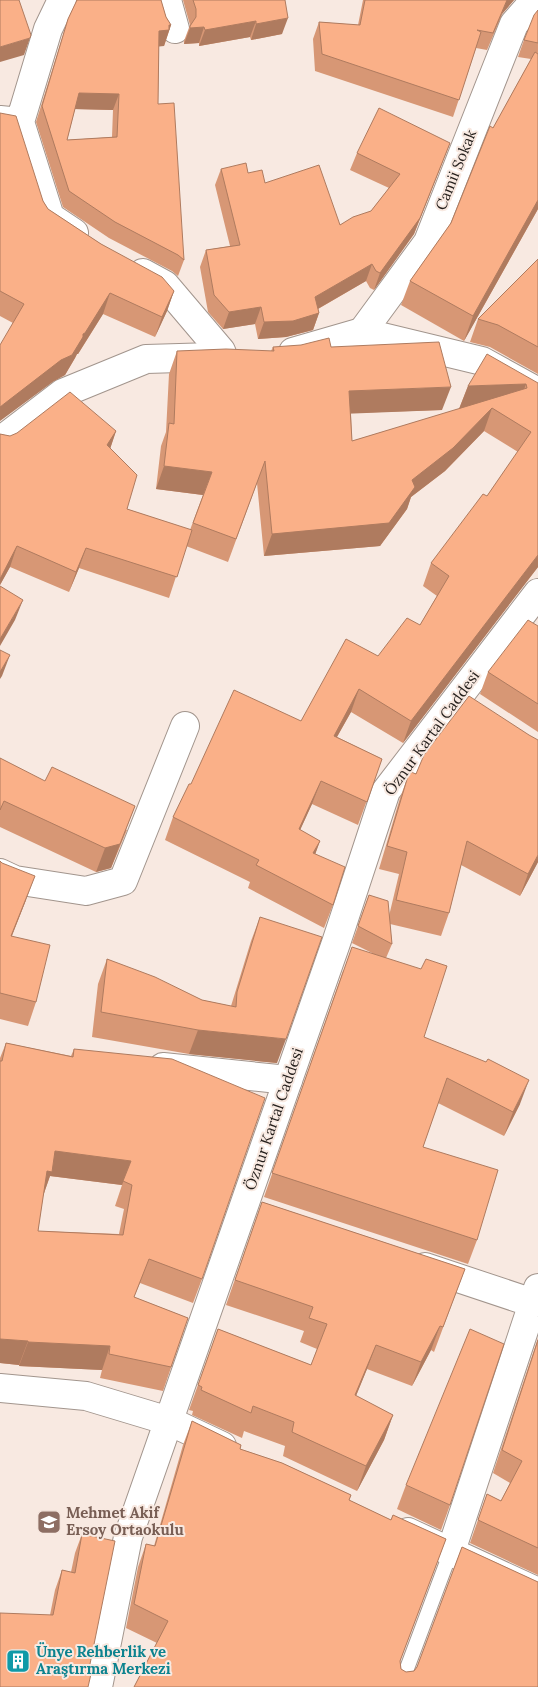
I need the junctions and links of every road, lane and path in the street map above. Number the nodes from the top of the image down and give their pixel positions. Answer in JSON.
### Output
{"nodes":[{"id":1,"x":62,"y":0,"type":"edge"},
{"id":2,"x":167,"y":0,"type":"edge"},
{"id":3,"x":535,"y":0,"type":"edge"},
{"id":4,"x":175,"y":28,"type":"dead end"},
{"id":5,"x":10,"y":121,"type":"edge"},
{"id":6,"x":94,"y":246,"type":"edge"},
{"id":7,"x":125,"y":264,"type":"edge"},
{"id":8,"x":362,"y":332,"type":"junction"},
{"id":9,"x":223,"y":356,"type":"junction"},
{"id":10,"x":538,"y":392,"type":"edge"},
{"id":11,"x":0,"y":441,"type":"edge"},
{"id":12,"x":538,"y":593,"type":"edge"},
{"id":13,"x":458,"y":698,"type":"junction"},
{"id":14,"x":481,"y":714,"type":"edge"},
{"id":15,"x":185,"y":726,"type":"dead end"},
{"id":16,"x":0,"y":873,"type":"edge"},
{"id":17,"x":141,"y":1064,"type":"edge"},
{"id":18,"x":288,"y":1080,"type":"junction"},
{"id":19,"x":244,"y":1207,"type":"junction"},
{"id":20,"x":272,"y":1216,"type":"edge"},
{"id":21,"x":402,"y":1260,"type":"edge"},
{"id":22,"x":536,"y":1296,"type":"edge"},
{"id":23,"x":0,"y":1388,"type":"edge"},
{"id":24,"x":169,"y":1421,"type":"junction"},
{"id":25,"x":248,"y":1458,"type":"edge"},
{"id":26,"x":389,"y":1523,"type":"edge"},
{"id":27,"x":451,"y":1552,"type":"junction"},
{"id":28,"x":538,"y":1592,"type":"edge"},
{"id":29,"x":98,"y":1687,"type":"edge"},
{"id":30,"x":400,"y":1687,"type":"edge"}],
"edges":[{"from":1,"to":5,"type":"street"},
{"from":2,"to":4,"type":"street"},
{"from":3,"to":8,"type":"street","name":"Camii Sokak"},
{"from":5,"to":6,"type":"street"},
{"from":7,"to":9,"type":"street"},
{"from":8,"to":9,"type":"street"},
{"from":8,"to":10,"type":"street"},
{"from":9,"to":11,"type":"street"},
{"from":12,"to":13,"type":"street","name":"Öznur Kartal Caddesi"},
{"from":13,"to":14,"type":"street"},
{"from":13,"to":18,"type":"street","name":"Öznur Kartal Caddesi"},
{"from":15,"to":16,"type":"street"},
{"from":17,"to":18,"type":"street"},
{"from":18,"to":19,"type":"street","name":"Öznur Kartal Caddesi"},
{"from":19,"to":20,"type":"street"},
{"from":19,"to":24,"type":"street","name":"Öznur Kartal Caddesi"},
{"from":21,"to":22,"type":"street"},
{"from":22,"to":27,"type":"street"},
{"from":23,"to":24,"type":"street"},
{"from":24,"to":25,"type":"street"},
{"from":24,"to":29,"type":"street","name":"Öznur Kartal Caddesi"},
{"from":26,"to":27,"type":"street"},
{"from":27,"to":28,"type":"street"},
{"from":27,"to":30,"type":"lane"}]}
